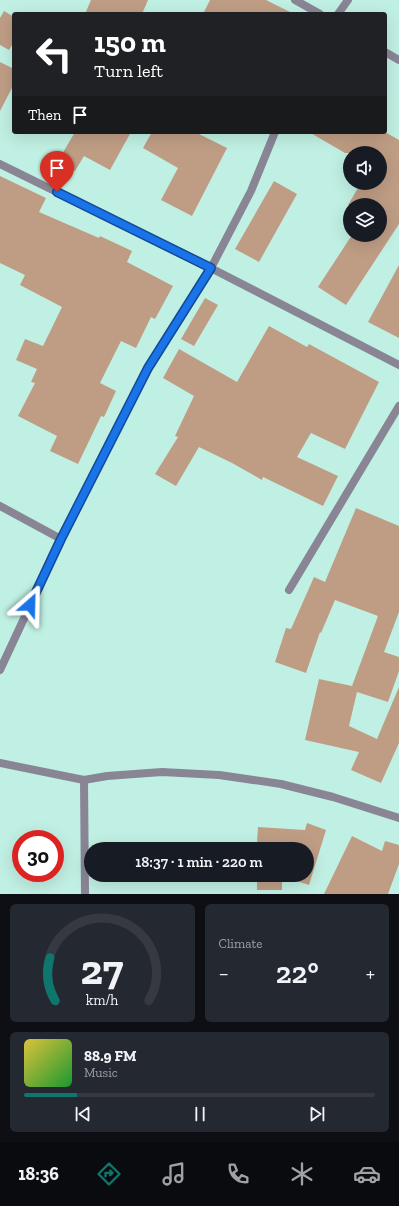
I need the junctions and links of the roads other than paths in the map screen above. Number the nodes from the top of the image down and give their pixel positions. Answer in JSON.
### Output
{"nodes":[{"id":1,"x":295,"y":0,"type":"edge"},
{"id":2,"x":348,"y":0,"type":"edge"},
{"id":3,"x":316,"y":12,"type":"edge"},
{"id":4,"x":339,"y":12,"type":"edge"},
{"id":5,"x":387,"y":53,"type":"edge"},
{"id":6,"x":399,"y":60,"type":"edge"},
{"id":7,"x":274,"y":134,"type":"edge"},
{"id":8,"x":0,"y":164,"type":"edge"},
{"id":9,"x":211,"y":268,"type":"junction"},
{"id":10,"x":399,"y":365,"type":"edge"},
{"id":11,"x":399,"y":406,"type":"edge"},
{"id":12,"x":0,"y":506,"type":"edge"},
{"id":13,"x":61,"y":539,"type":"junction"},
{"id":14,"x":289,"y":590,"type":"dead end"},
{"id":15,"x":0,"y":670,"type":"edge"},
{"id":16,"x":0,"y":763,"type":"edge"},
{"id":17,"x":84,"y":780,"type":"junction"},
{"id":18,"x":399,"y":818,"type":"edge"},
{"id":19,"x":85,"y":894,"type":"edge"}],
"edges":[{"from":1,"to":3,"type":"street"},
{"from":2,"to":4,"type":"street"},
{"from":5,"to":6,"type":"street"},
{"from":7,"to":9,"type":"street"},
{"from":8,"to":9,"type":"street"},
{"from":9,"to":10,"type":"street"},
{"from":9,"to":13,"type":"street"},
{"from":11,"to":14,"type":"street"},
{"from":12,"to":13,"type":"street"},
{"from":13,"to":15,"type":"street"},
{"from":16,"to":17,"type":"street"},
{"from":17,"to":18,"type":"street"},
{"from":17,"to":19,"type":"street"}]}
